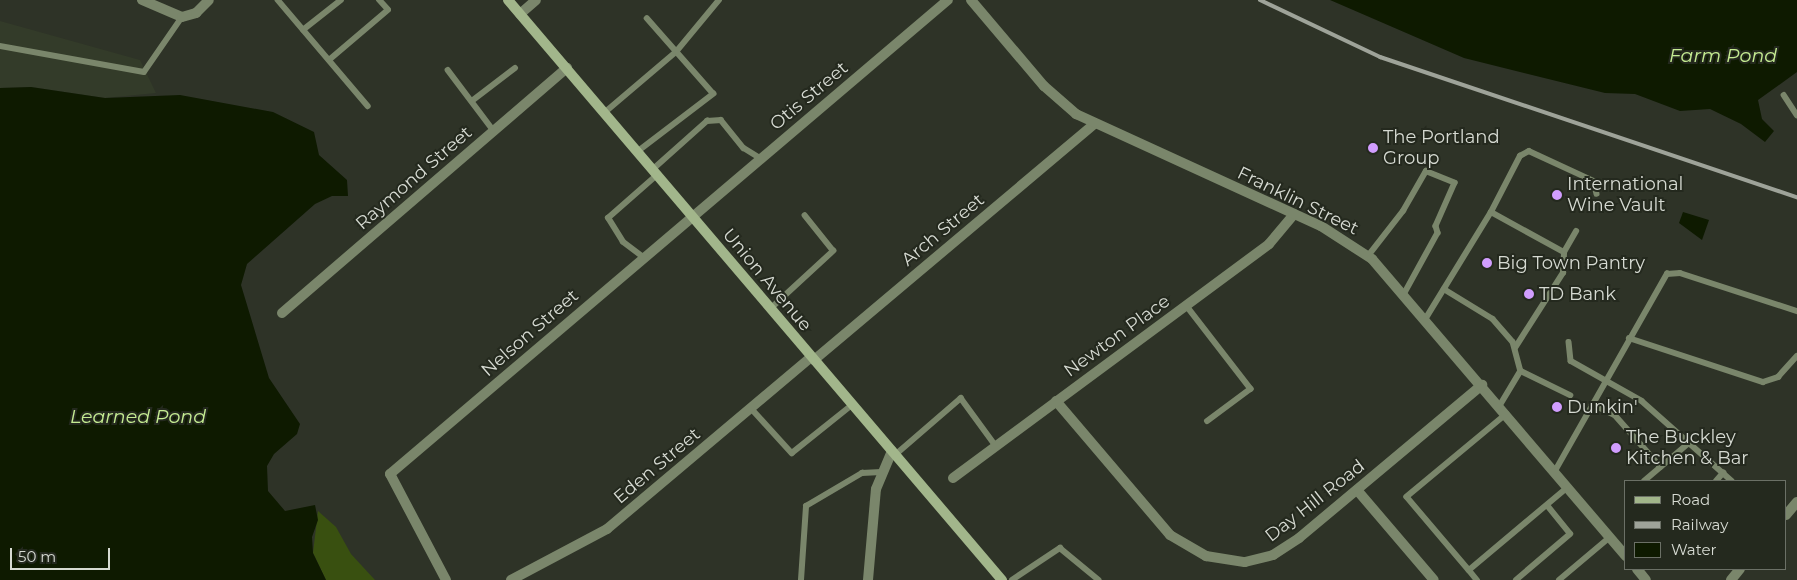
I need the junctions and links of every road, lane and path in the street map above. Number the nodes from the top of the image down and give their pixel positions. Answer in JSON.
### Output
{"nodes":[{"id":1,"x":142,"y":0,"type":"edge"},
{"id":2,"x":209,"y":0,"type":"edge"},
{"id":3,"x":278,"y":0,"type":"edge"},
{"id":4,"x":341,"y":0,"type":"edge"},
{"id":5,"x":380,"y":0,"type":"edge"},
{"id":6,"x":508,"y":0,"type":"edge"},
{"id":7,"x":536,"y":0,"type":"edge"},
{"id":8,"x":719,"y":0,"type":"edge"},
{"id":9,"x":948,"y":0,"type":"edge"},
{"id":10,"x":971,"y":0,"type":"edge"},
{"id":11,"x":520,"y":14,"type":"junction"},
{"id":12,"x":182,"y":17,"type":"junction"},
{"id":13,"x":648,"y":19,"type":"dead end"},
{"id":14,"x":303,"y":30,"type":"junction"},
{"id":15,"x":0,"y":46,"type":"edge"},
{"id":16,"x":676,"y":52,"type":"junction"},
{"id":17,"x":329,"y":60,"type":"junction"},
{"id":18,"x":515,"y":68,"type":"dead end"},
{"id":19,"x":566,"y":68,"type":"junction"},
{"id":20,"x":448,"y":70,"type":"dead end"},
{"id":21,"x":1784,"y":95,"type":"dead end"},
{"id":22,"x":472,"y":101,"type":"junction"},
{"id":23,"x":368,"y":106,"type":"dead end"},
{"id":24,"x":604,"y":113,"type":"junction"},
{"id":25,"x":1797,"y":115,"type":"edge"},
{"id":26,"x":1094,"y":124,"type":"junction"},
{"id":27,"x":494,"y":131,"type":"junction"},
{"id":28,"x":637,"y":152,"type":"junction"},
{"id":29,"x":760,"y":158,"type":"junction"},
{"id":30,"x":655,"y":173,"type":"junction"},
{"id":31,"x":1597,"y":194,"type":"dead end"},
{"id":32,"x":1491,"y":212,"type":"junction"},
{"id":33,"x":1294,"y":214,"type":"junction"},
{"id":34,"x":805,"y":216,"type":"dead end"},
{"id":35,"x":692,"y":217,"type":"junction"},
{"id":36,"x":1576,"y":231,"type":"dead end"},
{"id":37,"x":1564,"y":252,"type":"junction"},
{"id":38,"x":1368,"y":256,"type":"junction"},
{"id":39,"x":644,"y":258,"type":"junction"},
{"id":40,"x":1444,"y":289,"type":"junction"},
{"id":41,"x":1405,"y":293,"type":"junction"},
{"id":42,"x":1186,"y":305,"type":"junction"},
{"id":43,"x":770,"y":309,"type":"junction"},
{"id":44,"x":1797,"y":311,"type":"edge"},
{"id":45,"x":282,"y":313,"type":"dead end"},
{"id":46,"x":1426,"y":318,"type":"junction"},
{"id":47,"x":1629,"y":338,"type":"junction"},
{"id":48,"x":1569,"y":342,"type":"dead end"},
{"id":49,"x":1515,"y":348,"type":"junction"},
{"id":50,"x":1797,"y":356,"type":"edge"},
{"id":51,"x":812,"y":359,"type":"junction"},
{"id":52,"x":1521,"y":371,"type":"junction"},
{"id":53,"x":1606,"y":380,"type":"junction"},
{"id":54,"x":1482,"y":385,"type":"junction"},
{"id":55,"x":1570,"y":395,"type":"dead end"},
{"id":56,"x":1056,"y":401,"type":"junction"},
{"id":57,"x":1592,"y":404,"type":"junction"},
{"id":58,"x":852,"y":405,"type":"junction"},
{"id":59,"x":751,"y":408,"type":"junction"},
{"id":60,"x":1503,"y":410,"type":"junction"},
{"id":61,"x":1208,"y":421,"type":"dead end"},
{"id":62,"x":1689,"y":443,"type":"junction"},
{"id":63,"x":996,"y":446,"type":"junction"},
{"id":64,"x":894,"y":453,"type":"junction"},
{"id":65,"x":1661,"y":467,"type":"junction"},
{"id":66,"x":1555,"y":471,"type":"junction"},
{"id":67,"x":881,"y":472,"type":"junction"},
{"id":68,"x":1723,"y":473,"type":"junction"},
{"id":69,"x":953,"y":478,"type":"dead end"},
{"id":70,"x":1645,"y":480,"type":"edge"},
{"id":71,"x":1717,"y":480,"type":"edge"},
{"id":72,"x":1731,"y":480,"type":"edge"},
{"id":73,"x":1568,"y":487,"type":"junction"},
{"id":74,"x":1357,"y":490,"type":"junction"},
{"id":75,"x":1797,"y":502,"type":"edge"},
{"id":76,"x":1546,"y":506,"type":"junction"},
{"id":77,"x":1787,"y":514,"type":"edge"},
{"id":78,"x":1610,"y":537,"type":"junction"},
{"id":79,"x":1624,"y":554,"type":"edge"},
{"id":80,"x":1469,"y":570,"type":"junction"},
{"id":81,"x":1638,"y":570,"type":"edge"},
{"id":82,"x":1739,"y":570,"type":"edge"},
{"id":83,"x":446,"y":580,"type":"edge"},
{"id":84,"x":511,"y":580,"type":"edge"},
{"id":85,"x":801,"y":580,"type":"edge"},
{"id":86,"x":868,"y":580,"type":"edge"},
{"id":87,"x":1002,"y":580,"type":"edge"},
{"id":88,"x":1012,"y":580,"type":"edge"},
{"id":89,"x":1098,"y":580,"type":"edge"},
{"id":90,"x":1434,"y":580,"type":"edge"},
{"id":91,"x":1477,"y":580,"type":"edge"},
{"id":92,"x":1516,"y":580,"type":"edge"},
{"id":93,"x":1559,"y":580,"type":"edge"},
{"id":94,"x":1646,"y":580,"type":"edge"},
{"id":95,"x":1731,"y":580,"type":"edge"}],
"edges":[{"from":1,"to":12,"type":"street"},
{"from":2,"to":12,"type":"street"},
{"from":3,"to":14,"type":"lane"},
{"from":4,"to":14,"type":"lane"},
{"from":5,"to":17,"type":"lane"},
{"from":6,"to":11,"type":"main road","name":"Union Avenue"},
{"from":7,"to":11,"type":"street"},
{"from":8,"to":16,"type":"lane"},
{"from":9,"to":29,"type":"street","name":"Otis Street"},
{"from":10,"to":26,"type":"street","name":"Franklin Street"},
{"from":11,"to":19,"type":"main road","name":"Union Avenue"},
{"from":12,"to":15,"type":"lane"},
{"from":13,"to":16,"type":"lane"},
{"from":14,"to":17,"type":"lane"},
{"from":16,"to":24,"type":"lane"},
{"from":16,"to":28,"type":"lane"},
{"from":17,"to":23,"type":"lane"},
{"from":18,"to":22,"type":"lane"},
{"from":19,"to":24,"type":"main road","name":"Union Avenue"},
{"from":19,"to":27,"type":"street","name":"Raymond Street"},
{"from":20,"to":22,"type":"lane"},
{"from":21,"to":25,"type":"lane"},
{"from":22,"to":27,"type":"lane"},
{"from":24,"to":28,"type":"main road","name":"Union Avenue"},
{"from":26,"to":33,"type":"street","name":"Franklin Street"},
{"from":26,"to":51,"type":"street","name":"Arch Street"},
{"from":27,"to":45,"type":"street","name":"Raymond Street"},
{"from":28,"to":30,"type":"main road","name":"Union Avenue"},
{"from":29,"to":30,"type":"lane"},
{"from":29,"to":35,"type":"street","name":"Otis Street"},
{"from":30,"to":35,"type":"main road","name":"Union Avenue"},
{"from":30,"to":39,"type":"lane"},
{"from":31,"to":32,"type":"lane"},
{"from":32,"to":37,"type":"lane"},
{"from":32,"to":40,"type":"lane"},
{"from":33,"to":38,"type":"street","name":"Franklin Street"},
{"from":33,"to":42,"type":"street","name":"Newton Place"},
{"from":34,"to":43,"type":"lane"},
{"from":35,"to":39,"type":"street","name":"Nelson Street"},
{"from":35,"to":43,"type":"main road","name":"Union Avenue"},
{"from":36,"to":37,"type":"lane"},
{"from":37,"to":49,"type":"lane"},
{"from":38,"to":41,"type":"street","name":"Franklin Street"},
{"from":38,"to":41,"type":"lane"},
{"from":39,"to":83,"type":"street","name":"Nelson Street"},
{"from":40,"to":46,"type":"lane"},
{"from":40,"to":49,"type":"lane"},
{"from":41,"to":46,"type":"street","name":"Franklin Street"},
{"from":42,"to":56,"type":"street","name":"Newton Place"},
{"from":42,"to":61,"type":"lane"},
{"from":43,"to":51,"type":"main road","name":"Union Avenue"},
{"from":44,"to":47,"type":"lane"},
{"from":46,"to":54,"type":"street","name":"Franklin Street"},
{"from":47,"to":50,"type":"lane"},
{"from":47,"to":53,"type":"lane"},
{"from":48,"to":53,"type":"lane"},
{"from":49,"to":52,"type":"lane"},
{"from":51,"to":58,"type":"main road","name":"Union Avenue"},
{"from":51,"to":59,"type":"street","name":"Eden Street"},
{"from":52,"to":55,"type":"lane"},
{"from":52,"to":60,"type":"lane"},
{"from":53,"to":57,"type":"lane"},
{"from":53,"to":62,"type":"lane"},
{"from":54,"to":60,"type":"street","name":"Franklin Street"},
{"from":54,"to":74,"type":"street","name":"Day Hill Road"},
{"from":56,"to":63,"type":"street","name":"Newton Place"},
{"from":56,"to":74,"type":"street","name":"Day Hill Road"},
{"from":57,"to":65,"type":"lane"},
{"from":57,"to":66,"type":"lane"},
{"from":58,"to":59,"type":"lane"},
{"from":58,"to":64,"type":"main road","name":"Union Avenue"},
{"from":59,"to":84,"type":"street","name":"Eden Street"},
{"from":60,"to":66,"type":"street","name":"Franklin Street"},
{"from":60,"to":80,"type":"lane"},
{"from":62,"to":65,"type":"lane"},
{"from":62,"to":68,"type":"lane"},
{"from":63,"to":64,"type":"lane"},
{"from":63,"to":69,"type":"street","name":"Newton Place"},
{"from":64,"to":67,"type":"street"},
{"from":64,"to":87,"type":"main road","name":"Union Avenue"},
{"from":65,"to":70,"type":"lane"},
{"from":66,"to":73,"type":"street","name":"Franklin Street"},
{"from":67,"to":85,"type":"lane"},
{"from":67,"to":86,"type":"street"},
{"from":68,"to":71,"type":"lane"},
{"from":68,"to":72,"type":"lane"},
{"from":73,"to":76,"type":"lane"},
{"from":73,"to":78,"type":"street","name":"Franklin Street"},
{"from":74,"to":90,"type":"street"},
{"from":75,"to":77,"type":"street"},
{"from":76,"to":80,"type":"lane"},
{"from":76,"to":92,"type":"lane"},
{"from":78,"to":79,"type":"street","name":"Franklin Street"},
{"from":78,"to":93,"type":"lane"},
{"from":80,"to":91,"type":"lane"},
{"from":81,"to":94,"type":"street"},
{"from":82,"to":95,"type":"street"},
{"from":88,"to":89,"type":"lane"}]}
